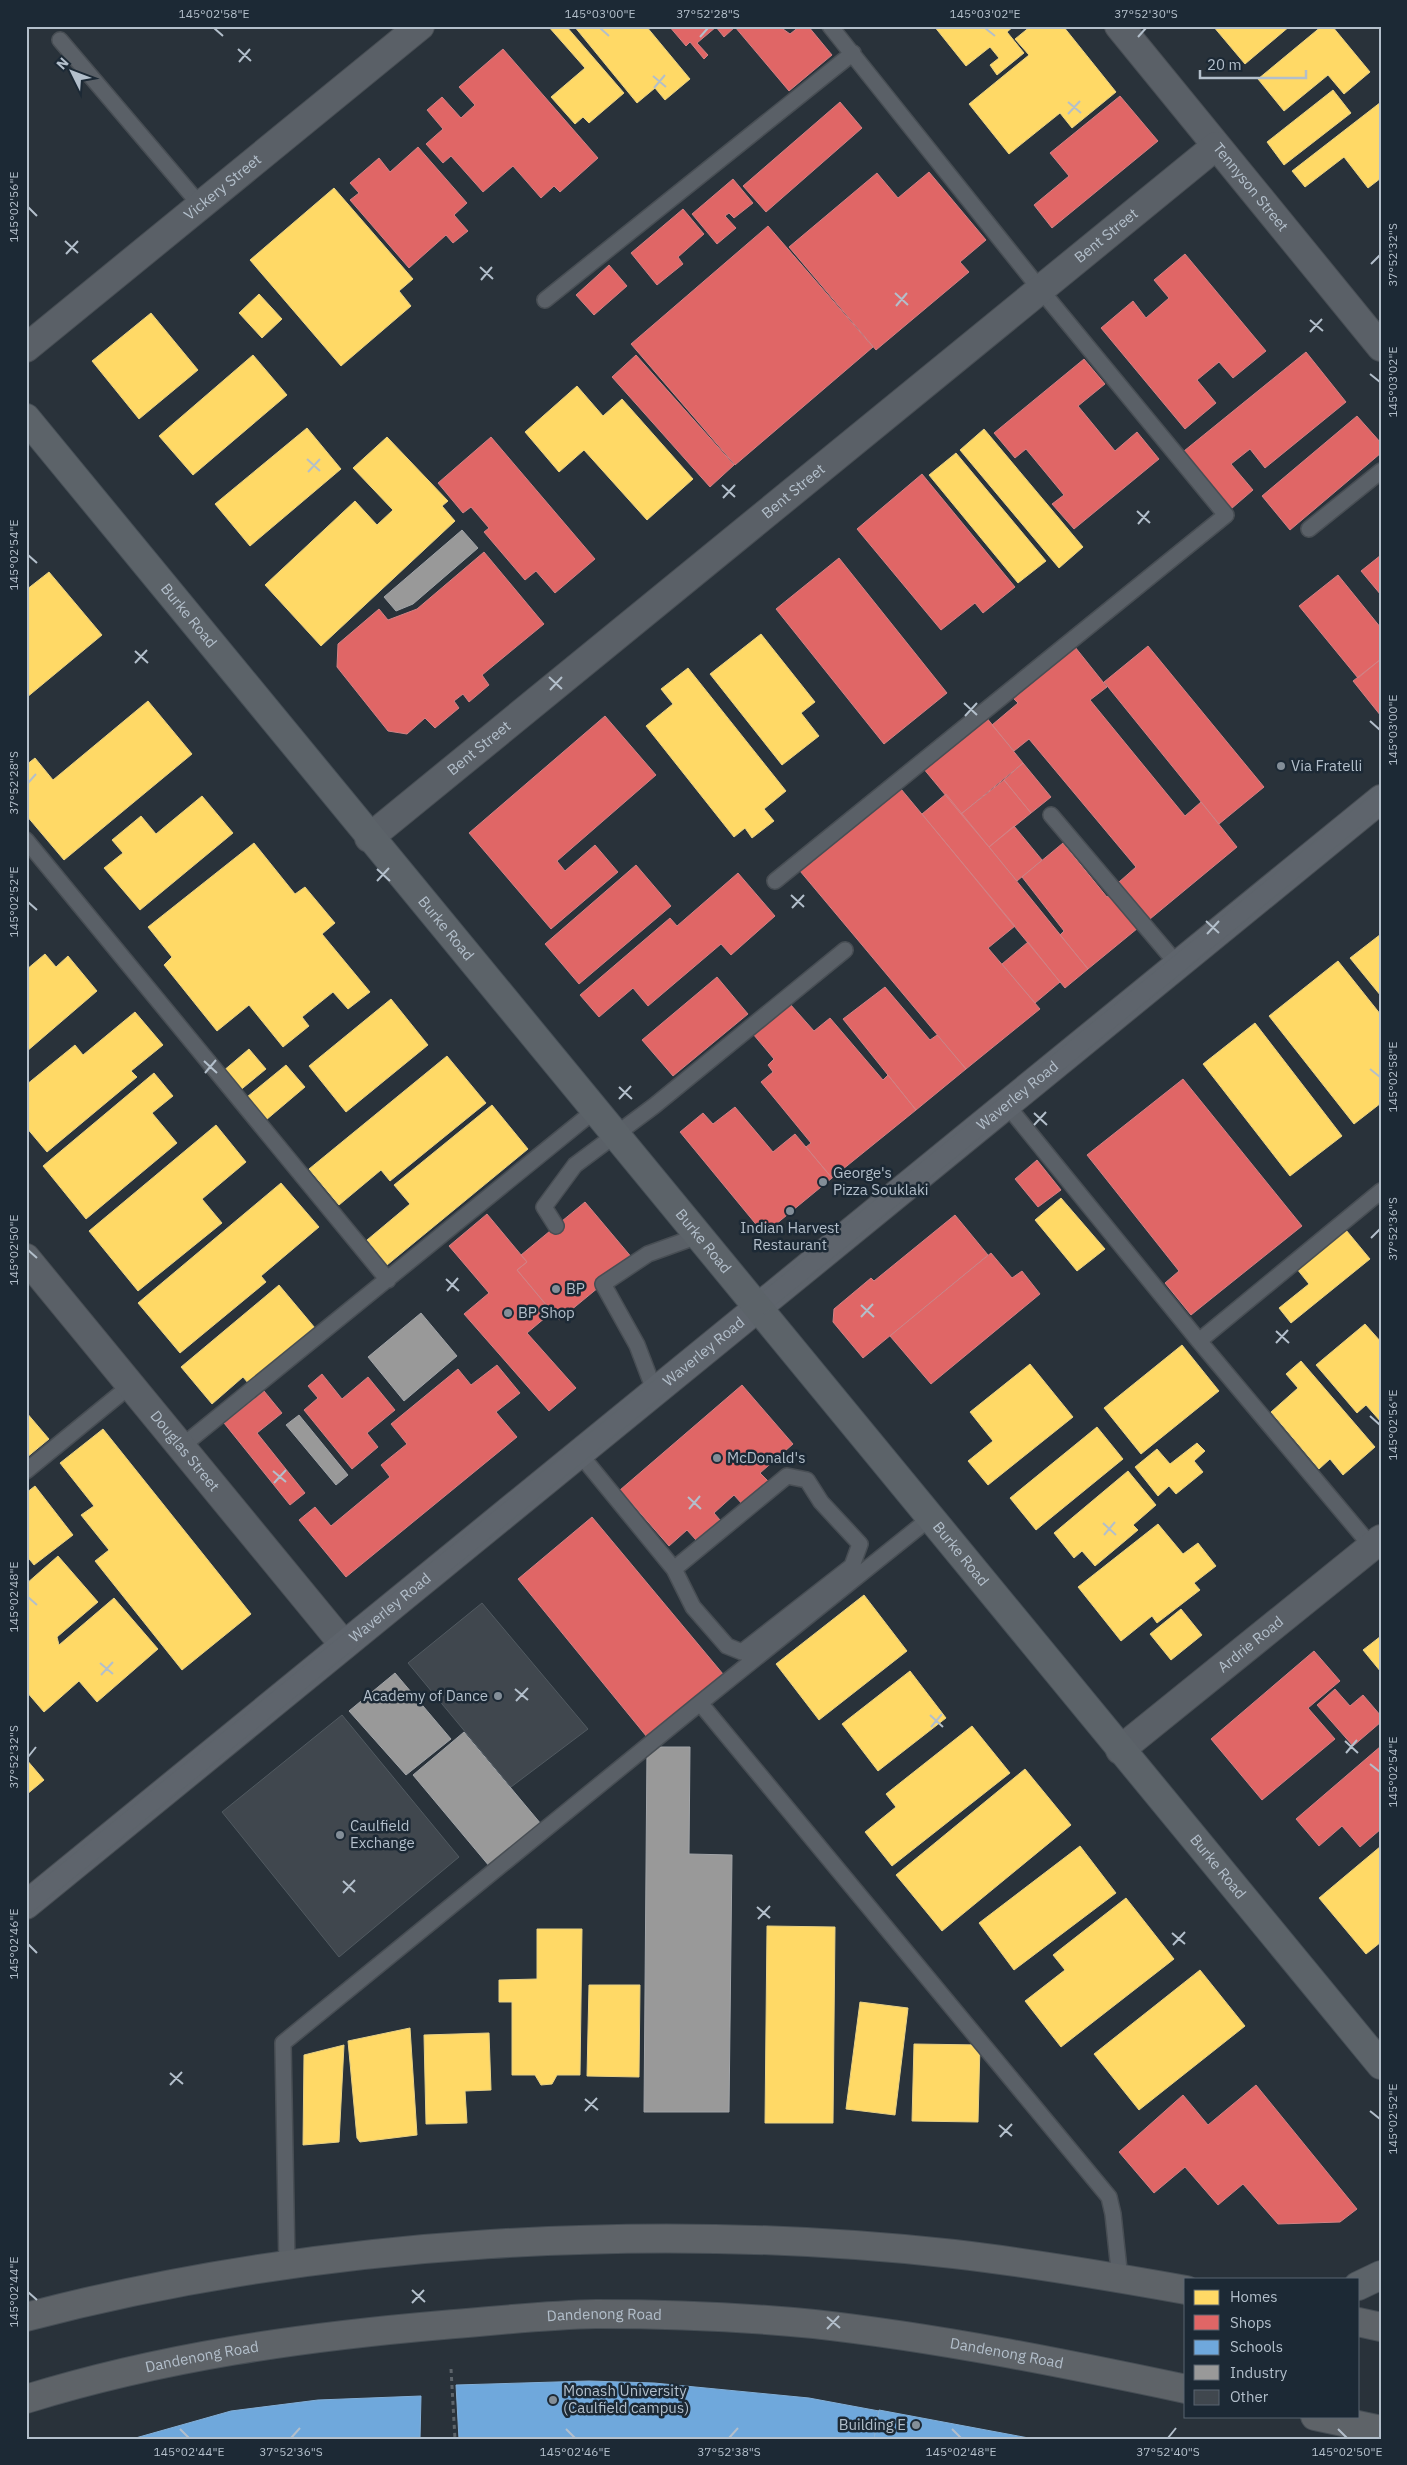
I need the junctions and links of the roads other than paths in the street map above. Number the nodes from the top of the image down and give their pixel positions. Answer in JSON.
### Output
{"nodes":[{"id":1,"x":420,"y":26,"type":"edge"},
{"id":2,"x":830,"y":26,"type":"edge"},
{"id":3,"x":1119,"y":26,"type":"edge"},
{"id":4,"x":60,"y":40,"type":"dead end"},
{"id":5,"x":853,"y":53,"type":"junction"},
{"id":6,"x":1216,"y":146,"type":"junction"},
{"id":7,"x":201,"y":206,"type":"junction"},
{"id":8,"x":1040,"y":289,"type":"junction"},
{"id":9,"x":545,"y":300,"type":"dead end"},
{"id":10,"x":1381,"y":347,"type":"edge"},
{"id":11,"x":26,"y":348,"type":"edge"},
{"id":12,"x":26,"y":418,"type":"edge"},
{"id":13,"x":1381,"y":471,"type":"edge"},
{"id":14,"x":1309,"y":529,"type":"dead end"},
{"id":15,"x":1381,"y":799,"type":"edge"},
{"id":16,"x":1052,"y":815,"type":"dead end"},
{"id":17,"x":369,"y":838,"type":"junction"},
{"id":18,"x":26,"y":840,"type":"edge"},
{"id":19,"x":775,"y":881,"type":"dead end"},
{"id":20,"x":845,"y":950,"type":"dead end"},
{"id":21,"x":1178,"y":965,"type":"junction"},
{"id":22,"x":1006,"y":1104,"type":"junction"},
{"id":23,"x":594,"y":1110,"type":"junction"},
{"id":24,"x":616,"y":1136,"type":"junction"},
{"id":25,"x":1381,"y":1191,"type":"edge"},
{"id":26,"x":556,"y":1226,"type":"dead end"},
{"id":27,"x":698,"y":1236,"type":"junction"},
{"id":28,"x":26,"y":1258,"type":"edge"},
{"id":29,"x":388,"y":1280,"type":"junction"},
{"id":30,"x":757,"y":1308,"type":"junction"},
{"id":31,"x":1199,"y":1340,"type":"junction"},
{"id":32,"x":131,"y":1385,"type":"junction"},
{"id":33,"x":655,"y":1392,"type":"junction"},
{"id":34,"x":181,"y":1447,"type":"junction"},
{"id":35,"x":579,"y":1453,"type":"junction"},
{"id":36,"x":26,"y":1471,"type":"edge"},
{"id":37,"x":929,"y":1519,"type":"junction"},
{"id":38,"x":1376,"y":1543,"type":"edge"},
{"id":39,"x":674,"y":1569,"type":"junction"},
{"id":40,"x":344,"y":1645,"type":"junction"},
{"id":41,"x":700,"y":1702,"type":"junction"},
{"id":42,"x":1120,"y":1750,"type":"junction"},
{"id":43,"x":26,"y":1905,"type":"edge"},
{"id":44,"x":1380,"y":2066,"type":"edge"},
{"id":45,"x":286,"y":2266,"type":"junction"},
{"id":46,"x":1381,"y":2275,"type":"edge"},
{"id":47,"x":1120,"y":2278,"type":"junction"},
{"id":48,"x":1360,"y":2285,"type":"edge"},
{"id":49,"x":1184,"y":2290,"type":"edge"},
{"id":50,"x":26,"y":2317,"type":"edge"},
{"id":51,"x":1360,"y":2322,"type":"edge"},
{"id":52,"x":1381,"y":2327,"type":"edge"},
{"id":53,"x":1184,"y":2389,"type":"edge"},
{"id":54,"x":26,"y":2399,"type":"edge"},
{"id":55,"x":1324,"y":2418,"type":"edge"},
{"id":56,"x":1381,"y":2430,"type":"edge"}],
"edges":[{"from":1,"to":7,"type":"street","name":"Vickery Street"},
{"from":2,"to":5,"type":"lane"},
{"from":3,"to":6,"type":"street","name":"Tennyson Street"},
{"from":4,"to":7,"type":"lane"},
{"from":5,"to":8,"type":"lane"},
{"from":5,"to":9,"type":"lane"},
{"from":6,"to":8,"type":"street","name":"Bent Street"},
{"from":6,"to":10,"type":"street","name":"Tennyson Street"},
{"from":7,"to":11,"type":"street","name":"Vickery Street"},
{"from":8,"to":17,"type":"street","name":"Bent Street"},
{"from":8,"to":19,"type":"lane"},
{"from":12,"to":17,"type":"main road","name":"Burke Road"},
{"from":13,"to":14,"type":"lane"},
{"from":15,"to":21,"type":"main road","name":"Waverley Road"},
{"from":16,"to":21,"type":"lane"},
{"from":17,"to":23,"type":"main road","name":"Burke Road"},
{"from":18,"to":29,"type":"lane"},
{"from":20,"to":24,"type":"lane"},
{"from":21,"to":22,"type":"main road","name":"Waverley Road"},
{"from":22,"to":30,"type":"main road","name":"Waverley Road"},
{"from":22,"to":31,"type":"lane"},
{"from":23,"to":24,"type":"main road","name":"Burke Road"},
{"from":23,"to":29,"type":"lane"},
{"from":24,"to":26,"type":"lane"},
{"from":24,"to":27,"type":"main road","name":"Burke Road"},
{"from":25,"to":31,"type":"lane"},
{"from":27,"to":30,"type":"main road","name":"Burke Road"},
{"from":27,"to":33,"type":"lane"},
{"from":28,"to":32,"type":"street","name":"Douglas Street"},
{"from":29,"to":34,"type":"lane"},
{"from":30,"to":33,"type":"main road","name":"Waverley Road"},
{"from":30,"to":37,"type":"main road","name":"Burke Road"},
{"from":31,"to":38,"type":"lane"},
{"from":32,"to":34,"type":"street","name":"Douglas Street"},
{"from":32,"to":36,"type":"lane"},
{"from":33,"to":35,"type":"main road","name":"Waverley Road"},
{"from":34,"to":40,"type":"street","name":"Douglas Street"},
{"from":35,"to":39,"type":"lane"},
{"from":35,"to":40,"type":"main road","name":"Waverley Road"},
{"from":37,"to":41,"type":"lane"},
{"from":37,"to":42,"type":"main road","name":"Burke Road"},
{"from":38,"to":42,"type":"street","name":"Ardrie Road"},
{"from":39,"to":39,"type":"lane"},
{"from":40,"to":43,"type":"main road","name":"Waverley Road"},
{"from":41,"to":45,"type":"lane"},
{"from":41,"to":47,"type":"lane"},
{"from":42,"to":44,"type":"main road","name":"Burke Road"},
{"from":45,"to":47,"type":"highway"},
{"from":45,"to":50,"type":"highway"},
{"from":46,"to":48,"type":"main road"},
{"from":47,"to":49,"type":"highway"},
{"from":51,"to":52,"type":"highway"},
{"from":53,"to":54,"type":"highway","name":"Dandenong Road"},
{"from":55,"to":56,"type":"highway"}]}
